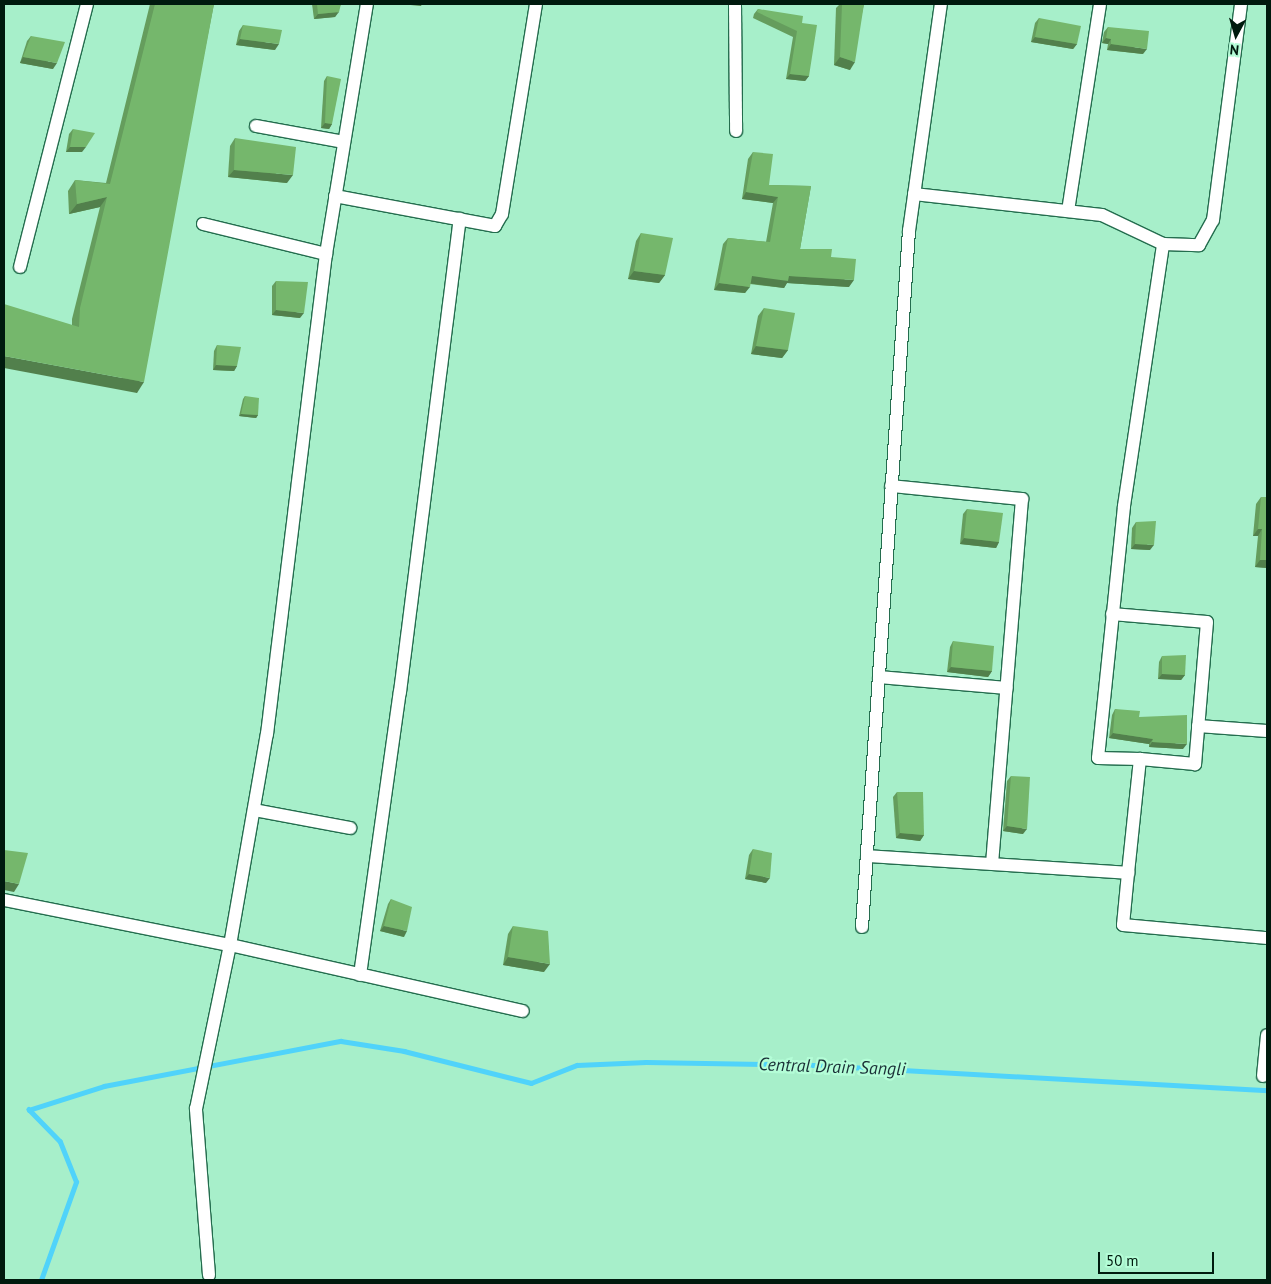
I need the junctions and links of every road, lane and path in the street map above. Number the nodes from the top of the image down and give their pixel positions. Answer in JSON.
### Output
{"nodes":[{"id":1,"x":87,"y":4,"type":"edge"},
{"id":2,"x":367,"y":4,"type":"edge"},
{"id":3,"x":536,"y":4,"type":"edge"},
{"id":4,"x":735,"y":4,"type":"edge"},
{"id":5,"x":941,"y":4,"type":"edge"},
{"id":6,"x":1100,"y":4,"type":"edge"},
{"id":7,"x":1241,"y":4,"type":"edge"},
{"id":8,"x":256,"y":126,"type":"dead end"},
{"id":9,"x":736,"y":131,"type":"dead end"},
{"id":10,"x":344,"y":142,"type":"junction"},
{"id":11,"x":914,"y":194,"type":"junction"},
{"id":12,"x":335,"y":196,"type":"junction"},
{"id":13,"x":1068,"y":211,"type":"junction"},
{"id":14,"x":460,"y":219,"type":"junction"},
{"id":15,"x":203,"y":224,"type":"dead end"},
{"id":16,"x":1163,"y":244,"type":"junction"},
{"id":17,"x":326,"y":254,"type":"junction"},
{"id":18,"x":20,"y":267,"type":"dead end"},
{"id":19,"x":891,"y":486,"type":"junction"},
{"id":20,"x":1112,"y":614,"type":"junction"},
{"id":21,"x":879,"y":676,"type":"junction"},
{"id":22,"x":1007,"y":688,"type":"junction"},
{"id":23,"x":1198,"y":726,"type":"junction"},
{"id":24,"x":1267,"y":731,"type":"edge"},
{"id":25,"x":1140,"y":759,"type":"junction"},
{"id":26,"x":254,"y":810,"type":"junction"},
{"id":27,"x":350,"y":828,"type":"dead end"},
{"id":28,"x":867,"y":856,"type":"junction"},
{"id":29,"x":992,"y":864,"type":"junction"},
{"id":30,"x":1128,"y":873,"type":"junction"},
{"id":31,"x":4,"y":900,"type":"edge"},
{"id":32,"x":862,"y":927,"type":"dead end"},
{"id":33,"x":1267,"y":938,"type":"edge"},
{"id":34,"x":230,"y":945,"type":"junction"},
{"id":35,"x":360,"y":975,"type":"junction"},
{"id":36,"x":523,"y":1011,"type":"dead end"},
{"id":37,"x":1267,"y":1035,"type":"edge"},
{"id":38,"x":1263,"y":1076,"type":"dead end"},
{"id":39,"x":210,"y":1275,"type":"dead end"}],
"edges":[{"from":1,"to":18,"type":"street"},
{"from":2,"to":10,"type":"street"},
{"from":3,"to":14,"type":"street"},
{"from":4,"to":9,"type":"street"},
{"from":5,"to":11,"type":"street"},
{"from":6,"to":13,"type":"street"},
{"from":7,"to":16,"type":"street"},
{"from":8,"to":10,"type":"street"},
{"from":10,"to":12,"type":"street"},
{"from":11,"to":13,"type":"street"},
{"from":11,"to":19,"type":"street"},
{"from":12,"to":14,"type":"street"},
{"from":12,"to":17,"type":"street"},
{"from":13,"to":16,"type":"street"},
{"from":14,"to":35,"type":"street"},
{"from":15,"to":17,"type":"street"},
{"from":16,"to":20,"type":"street"},
{"from":17,"to":26,"type":"street"},
{"from":19,"to":21,"type":"street"},
{"from":19,"to":22,"type":"street"},
{"from":20,"to":23,"type":"street"},
{"from":20,"to":25,"type":"street"},
{"from":21,"to":22,"type":"street"},
{"from":21,"to":28,"type":"street"},
{"from":22,"to":29,"type":"street"},
{"from":23,"to":24,"type":"street"},
{"from":23,"to":25,"type":"street"},
{"from":25,"to":30,"type":"street"},
{"from":26,"to":27,"type":"street"},
{"from":26,"to":34,"type":"street"},
{"from":28,"to":29,"type":"street"},
{"from":28,"to":32,"type":"street"},
{"from":29,"to":30,"type":"street"},
{"from":30,"to":33,"type":"street"},
{"from":31,"to":34,"type":"street"},
{"from":34,"to":35,"type":"street"},
{"from":34,"to":39,"type":"street"},
{"from":35,"to":36,"type":"street"},
{"from":37,"to":38,"type":"street"}]}
